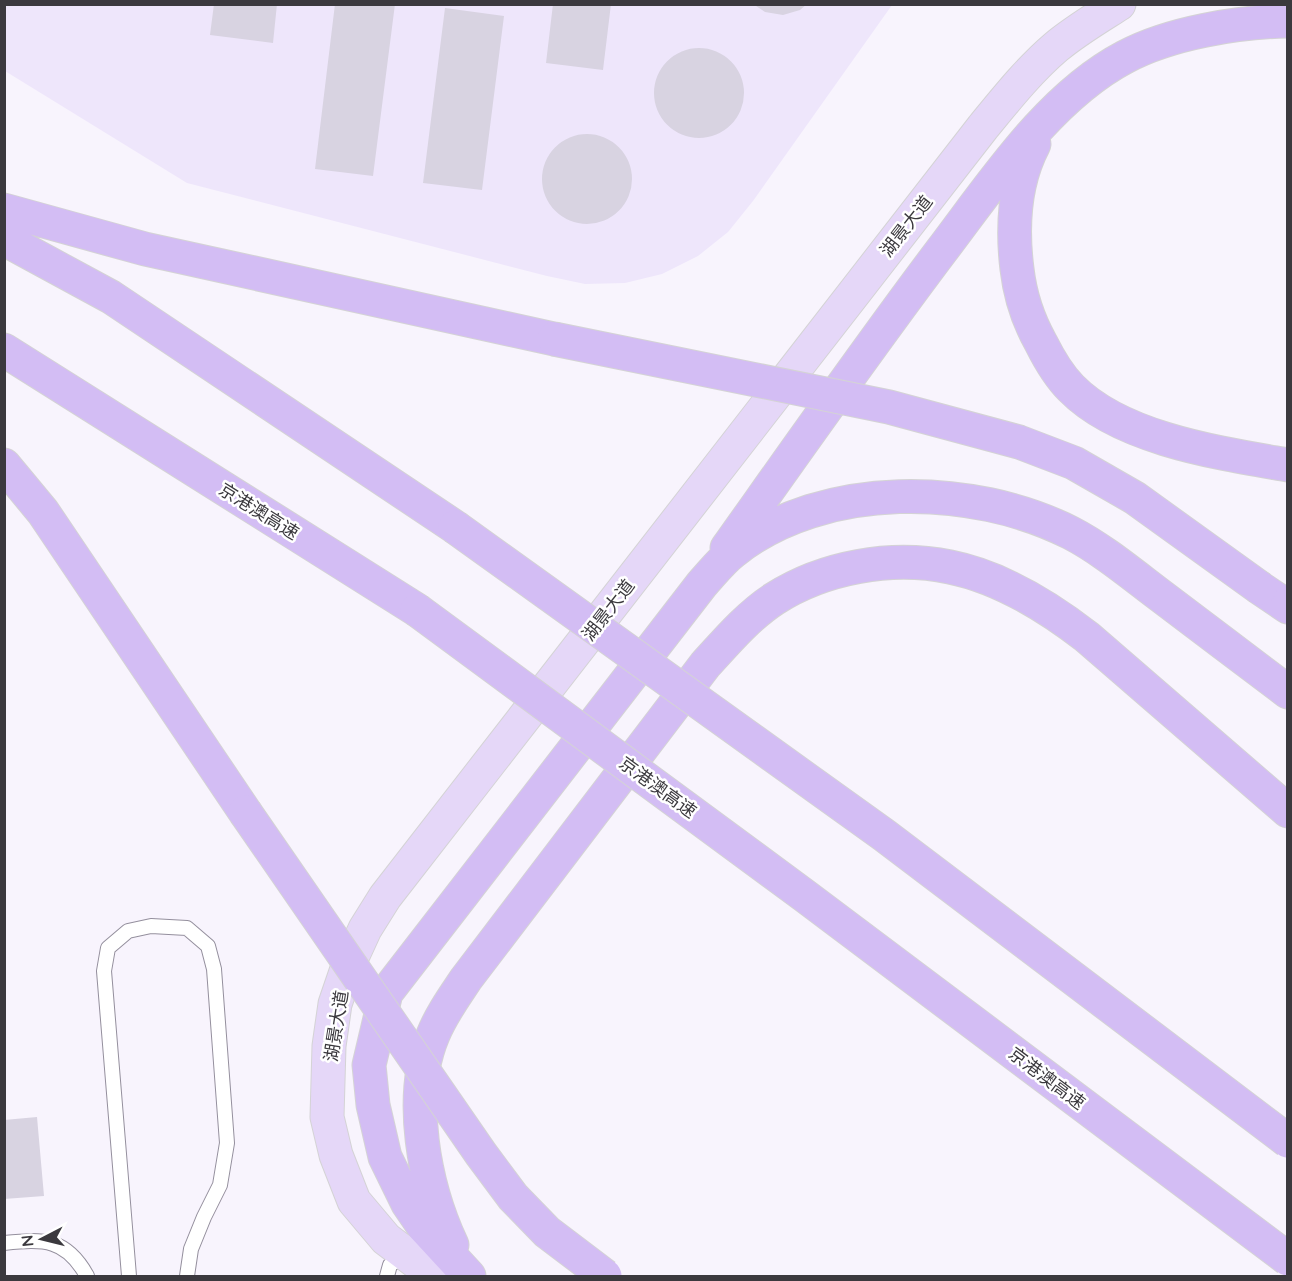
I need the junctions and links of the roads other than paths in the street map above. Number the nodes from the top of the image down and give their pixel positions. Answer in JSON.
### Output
{"nodes":[{"id":1,"x":1119,"y":4,"type":"edge"},
{"id":2,"x":1287,"y":21,"type":"edge"},
{"id":3,"x":1048,"y":116,"type":"junction"},
{"id":4,"x":4,"y":210,"type":"edge"},
{"id":5,"x":4,"y":238,"type":"edge"},
{"id":6,"x":4,"y":351,"type":"edge"},
{"id":7,"x":4,"y":465,"type":"edge"},
{"id":8,"x":1287,"y":465,"type":"edge"},
{"id":9,"x":702,"y":584,"type":"junction"},
{"id":10,"x":1287,"y":607,"type":"edge"},
{"id":11,"x":1287,"y":692,"type":"edge"},
{"id":12,"x":1287,"y":811,"type":"edge"},
{"id":13,"x":1287,"y":1141,"type":"edge"},
{"id":14,"x":4,"y":1243,"type":"edge"},
{"id":15,"x":1287,"y":1259,"type":"edge"},
{"id":16,"x":402,"y":1269,"type":"edge"},
{"id":17,"x":87,"y":1276,"type":"edge"},
{"id":18,"x":129,"y":1276,"type":"edge"},
{"id":19,"x":188,"y":1276,"type":"edge"},
{"id":20,"x":435,"y":1276,"type":"edge"},
{"id":21,"x":469,"y":1276,"type":"edge"},
{"id":22,"x":605,"y":1276,"type":"edge"}],
"edges":[{"from":1,"to":16,"type":"main road","name":"湖景大道"},
{"from":2,"to":3,"type":"highway"},
{"from":3,"to":8,"type":"highway"},
{"from":3,"to":9,"type":"highway"},
{"from":4,"to":10,"type":"highway","bridge":true},
{"from":5,"to":13,"type":"highway","bridge":true},
{"from":6,"to":15,"type":"highway","name":"京港澳高速","bridge":true},
{"from":7,"to":22,"type":"highway","bridge":true},
{"from":9,"to":11,"type":"highway"},
{"from":9,"to":21,"type":"highway"},
{"from":12,"to":21,"type":"highway"},
{"from":14,"to":17,"type":"lane"},
{"from":16,"to":20,"type":"main road","name":"湖景大道"},
{"from":18,"to":19,"type":"lane"}]}
